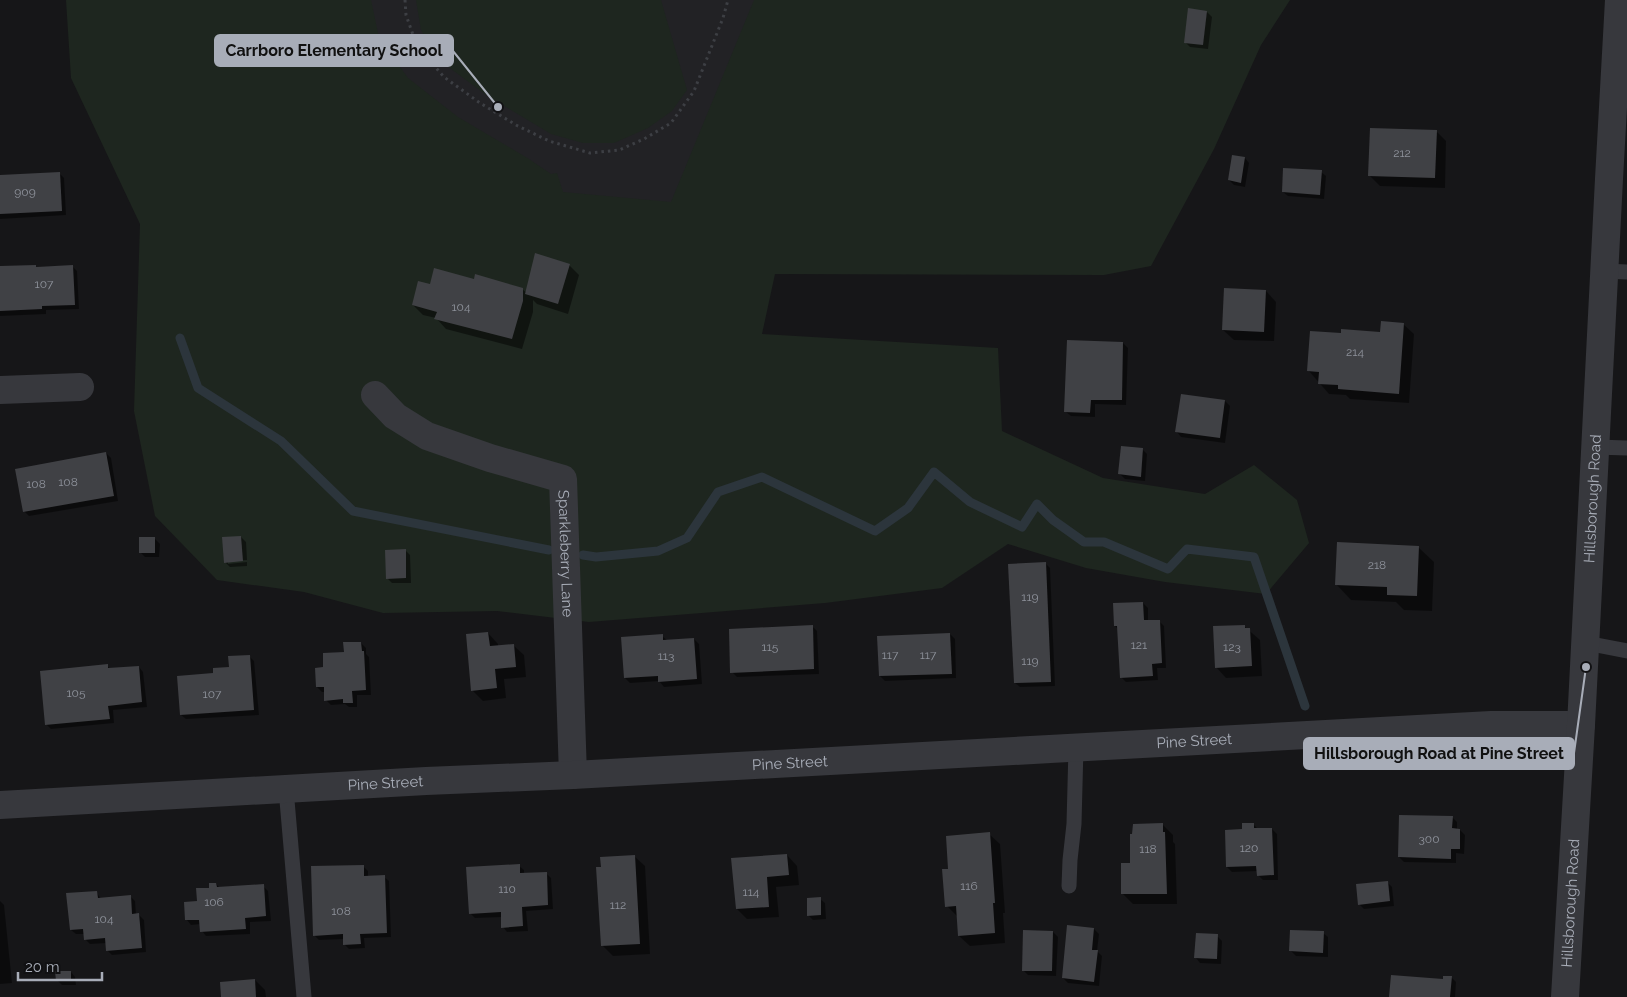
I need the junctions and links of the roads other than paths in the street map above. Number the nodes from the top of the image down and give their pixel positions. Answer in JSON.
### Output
{"nodes":[{"id":1,"x":1619,"y":0,"type":"edge"},
{"id":2,"x":1620,"y":109,"type":"edge"},
{"id":3,"x":1616,"y":271,"type":"edge"},
{"id":4,"x":80,"y":386,"type":"dead end"},
{"id":5,"x":0,"y":390,"type":"edge"},
{"id":6,"x":375,"y":396,"type":"dead end"},
{"id":7,"x":1596,"y":447,"type":"junction"},
{"id":8,"x":1627,"y":448,"type":"edge"},
{"id":9,"x":1586,"y":643,"type":"junction"},
{"id":10,"x":1627,"y":652,"type":"edge"},
{"id":11,"x":1582,"y":725,"type":"junction"},
{"id":12,"x":1076,"y":747,"type":"junction"},
{"id":13,"x":573,"y":775,"type":"junction"},
{"id":14,"x":286,"y":788,"type":"junction"},
{"id":15,"x":0,"y":805,"type":"edge"},
{"id":16,"x":1069,"y":886,"type":"dead end"},
{"id":17,"x":304,"y":997,"type":"edge"},
{"id":18,"x":1565,"y":997,"type":"edge"}],
"edges":[{"from":1,"to":2,"type":"street","name":"Hillsborough Road"},
{"from":2,"to":3,"type":"street","name":"Hillsborough Road"},
{"from":3,"to":7,"type":"street","name":"Hillsborough Road"},
{"from":4,"to":5,"type":"street"},
{"from":6,"to":13,"type":"street","name":"Sparkleberry Lane"},
{"from":7,"to":8,"type":"lane"},
{"from":7,"to":9,"type":"street","name":"Hillsborough Road"},
{"from":9,"to":10,"type":"lane"},
{"from":9,"to":11,"type":"street","name":"Hillsborough Road"},
{"from":11,"to":12,"type":"street","name":"Pine Street"},
{"from":11,"to":18,"type":"street","name":"Hillsborough Road"},
{"from":12,"to":13,"type":"street","name":"Pine Street"},
{"from":12,"to":16,"type":"lane"},
{"from":13,"to":14,"type":"street","name":"Pine Street"},
{"from":14,"to":15,"type":"street","name":"Pine Street"},
{"from":14,"to":17,"type":"lane"}]}
